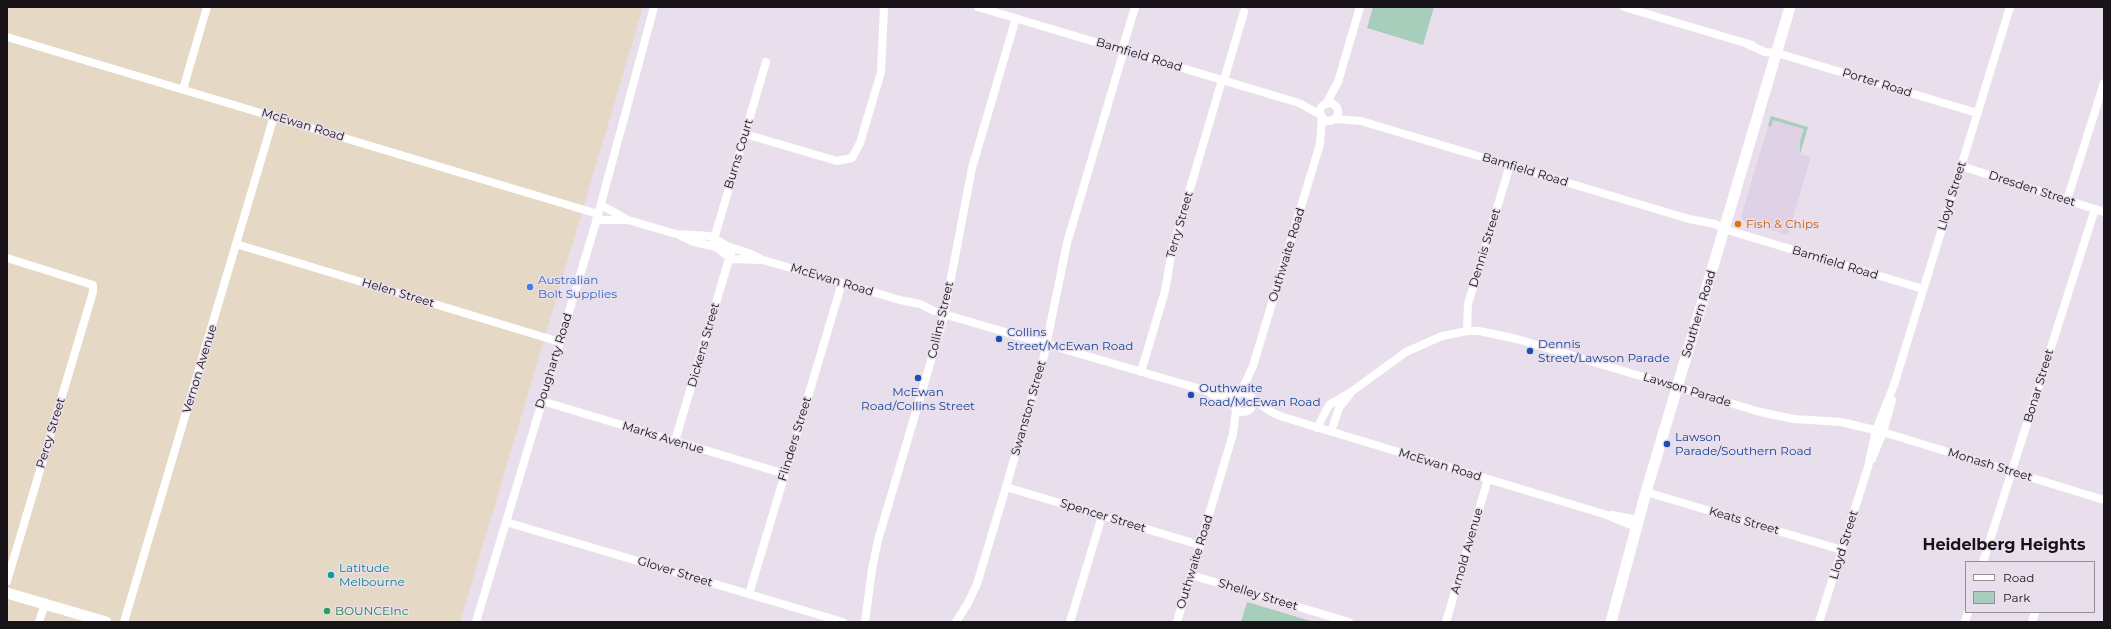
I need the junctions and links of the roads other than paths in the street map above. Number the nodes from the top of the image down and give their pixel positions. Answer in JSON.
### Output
{"nodes":[{"id":1,"x":207,"y":7,"type":"edge"},
{"id":2,"x":654,"y":7,"type":"edge"},
{"id":3,"x":884,"y":7,"type":"edge"},
{"id":4,"x":978,"y":7,"type":"edge"},
{"id":5,"x":1134,"y":7,"type":"edge"},
{"id":6,"x":1360,"y":7,"type":"edge"},
{"id":7,"x":1624,"y":7,"type":"edge"},
{"id":8,"x":1790,"y":7,"type":"edge"},
{"id":9,"x":2010,"y":7,"type":"edge"},
{"id":10,"x":1000,"y":10,"type":"edge"},
{"id":11,"x":1244,"y":12,"type":"dead end"},
{"id":12,"x":1016,"y":18,"type":"junction"},
{"id":13,"x":7,"y":37,"type":"edge"},
{"id":14,"x":1123,"y":50,"type":"junction"},
{"id":15,"x":1777,"y":53,"type":"junction"},
{"id":16,"x":766,"y":62,"type":"dead end"},
{"id":17,"x":1223,"y":80,"type":"junction"},
{"id":18,"x":1338,"y":82,"type":"junction"},
{"id":19,"x":2104,"y":83,"type":"edge"},
{"id":20,"x":183,"y":89,"type":"junction"},
{"id":21,"x":1299,"y":103,"type":"junction"},
{"id":22,"x":1325,"y":104,"type":"junction"},
{"id":23,"x":1337,"y":107,"type":"junction"},
{"id":24,"x":1977,"y":113,"type":"junction"},
{"id":25,"x":274,"y":116,"type":"junction"},
{"id":26,"x":1322,"y":116,"type":"junction"},
{"id":27,"x":1334,"y":119,"type":"junction"},
{"id":28,"x":1361,"y":121,"type":"junction"},
{"id":29,"x":745,"y":134,"type":"junction"},
{"id":30,"x":1320,"y":144,"type":"junction"},
{"id":31,"x":1510,"y":165,"type":"junction"},
{"id":32,"x":1960,"y":166,"type":"junction"},
{"id":33,"x":2067,"y":200,"type":"junction"},
{"id":34,"x":601,"y":205,"type":"junction"},
{"id":35,"x":2095,"y":209,"type":"junction"},
{"id":36,"x":2104,"y":212,"type":"edge"},
{"id":37,"x":597,"y":217,"type":"junction"},
{"id":38,"x":628,"y":220,"type":"junction"},
{"id":39,"x":1724,"y":229,"type":"junction"},
{"id":40,"x":676,"y":234,"type":"junction"},
{"id":41,"x":714,"y":237,"type":"junction"},
{"id":42,"x":236,"y":244,"type":"junction"},
{"id":43,"x":712,"y":246,"type":"junction"},
{"id":44,"x":732,"y":248,"type":"junction"},
{"id":45,"x":7,"y":258,"type":"edge"},
{"id":46,"x":729,"y":258,"type":"junction"},
{"id":47,"x":763,"y":260,"type":"junction"},
{"id":48,"x":842,"y":283,"type":"junction"},
{"id":49,"x":1923,"y":289,"type":"junction"},
{"id":50,"x":944,"y":314,"type":"junction"},
{"id":51,"x":1467,"y":331,"type":"junction"},
{"id":52,"x":560,"y":342,"type":"junction"},
{"id":53,"x":1047,"y":344,"type":"junction"},
{"id":54,"x":1254,"y":366,"type":"junction"},
{"id":55,"x":1141,"y":372,"type":"junction"},
{"id":56,"x":1677,"y":387,"type":"junction"},
{"id":57,"x":1207,"y":392,"type":"junction"},
{"id":58,"x":1352,"y":392,"type":"junction"},
{"id":59,"x":1238,"y":393,"type":"junction"},
{"id":60,"x":1251,"y":397,"type":"junction"},
{"id":61,"x":542,"y":401,"type":"junction"},
{"id":62,"x":1234,"y":408,"type":"junction"},
{"id":63,"x":1248,"y":411,"type":"junction"},
{"id":64,"x":1273,"y":414,"type":"junction"},
{"id":65,"x":1317,"y":428,"type":"junction"},
{"id":66,"x":1880,"y":431,"type":"junction"},
{"id":67,"x":1331,"y":432,"type":"junction"},
{"id":68,"x":1233,"y":434,"type":"junction"},
{"id":69,"x":675,"y":441,"type":"junction"},
{"id":70,"x":2012,"y":472,"type":"junction"},
{"id":71,"x":785,"y":474,"type":"junction"},
{"id":72,"x":1488,"y":479,"type":"junction"},
{"id":73,"x":1006,"y":487,"type":"junction"},
{"id":74,"x":1646,"y":492,"type":"junction"},
{"id":75,"x":2104,"y":500,"type":"edge"},
{"id":76,"x":1102,"y":516,"type":"junction"},
{"id":77,"x":506,"y":522,"type":"junction"},
{"id":78,"x":1637,"y":523,"type":"junction"},
{"id":79,"x":1200,"y":545,"type":"junction"},
{"id":80,"x":1842,"y":550,"type":"junction"},
{"id":81,"x":1983,"y":561,"type":"edge"},
{"id":82,"x":1191,"y":575,"type":"junction"},
{"id":83,"x":7,"y":581,"type":"edge"},
{"id":84,"x":7,"y":593,"type":"edge"},
{"id":85,"x":749,"y":594,"type":"junction"},
{"id":86,"x":45,"y":604,"type":"junction"},
{"id":87,"x":39,"y":622,"type":"edge"},
{"id":88,"x":106,"y":622,"type":"edge"},
{"id":89,"x":124,"y":622,"type":"edge"},
{"id":90,"x":476,"y":622,"type":"edge"},
{"id":91,"x":843,"y":622,"type":"edge"},
{"id":92,"x":865,"y":622,"type":"edge"},
{"id":93,"x":956,"y":622,"type":"edge"},
{"id":94,"x":1070,"y":622,"type":"edge"},
{"id":95,"x":1177,"y":622,"type":"edge"},
{"id":96,"x":1349,"y":622,"type":"edge"},
{"id":97,"x":1446,"y":622,"type":"edge"},
{"id":98,"x":1611,"y":622,"type":"edge"},
{"id":99,"x":1819,"y":622,"type":"edge"}],
"edges":[{"from":1,"to":20,"type":"street"},
{"from":2,"to":34,"type":"street","name":"Dougharty Road"},
{"from":3,"to":29,"type":"street"},
{"from":4,"to":10,"type":"street","name":"Bamfield Road"},
{"from":5,"to":14,"type":"street","name":"Swanston Street"},
{"from":6,"to":18,"type":"street"},
{"from":7,"to":15,"type":"street","name":"Porter Road"},
{"from":8,"to":15,"type":"main road","name":"Southern Road"},
{"from":9,"to":24,"type":"street","name":"Lloyd Street"},
{"from":10,"to":12,"type":"street","name":"Bamfield Road"},
{"from":11,"to":17,"type":"street","name":"Terry Street"},
{"from":12,"to":14,"type":"street","name":"Bamfield Road"},
{"from":12,"to":50,"type":"street","name":"Collins Street"},
{"from":13,"to":20,"type":"street","name":"McEwan Road"},
{"from":14,"to":17,"type":"street","name":"Bamfield Road"},
{"from":14,"to":53,"type":"street","name":"Swanston Street"},
{"from":15,"to":24,"type":"street","name":"Porter Road"},
{"from":15,"to":39,"type":"main road","name":"Southern Road"},
{"from":16,"to":29,"type":"street","name":"Burns Court"},
{"from":17,"to":21,"type":"street","name":"Bamfield Road"},
{"from":17,"to":55,"type":"street","name":"Terry Street"},
{"from":18,"to":22,"type":"street"},
{"from":18,"to":23,"type":"street"},
{"from":19,"to":33,"type":"street"},
{"from":20,"to":25,"type":"street","name":"McEwan Road"},
{"from":21,"to":22,"type":"street","name":"Bamfield Road"},
{"from":21,"to":26,"type":"street","name":"Bamfield Road"},
{"from":22,"to":23,"type":"street"},
{"from":22,"to":26,"type":"street"},
{"from":23,"to":27,"type":"street"},
{"from":23,"to":28,"type":"street","name":"Bamfield Road"},
{"from":24,"to":32,"type":"street","name":"Lloyd Street"},
{"from":25,"to":37,"type":"street","name":"McEwan Road"},
{"from":25,"to":42,"type":"street","name":"Vernon Avenue"},
{"from":26,"to":27,"type":"street"},
{"from":26,"to":30,"type":"street","name":"Outhwaite Road"},
{"from":27,"to":28,"type":"street","name":"Bamfield Road"},
{"from":27,"to":30,"type":"street","name":"Outhwaite Road"},
{"from":28,"to":31,"type":"street","name":"Bamfield Road"},
{"from":29,"to":41,"type":"street","name":"Burns Court"},
{"from":30,"to":54,"type":"street","name":"Outhwaite Road"},
{"from":31,"to":39,"type":"street","name":"Bamfield Road"},
{"from":31,"to":51,"type":"street","name":"Dennis Street"},
{"from":32,"to":33,"type":"street","name":"Dresden Street"},
{"from":32,"to":49,"type":"street","name":"Lloyd Street"},
{"from":33,"to":35,"type":"street","name":"Dresden Street"},
{"from":34,"to":37,"type":"street","name":"Dougharty Road"},
{"from":34,"to":38,"type":"street","name":"McEwan Road"},
{"from":35,"to":36,"type":"street","name":"Dresden Street"},
{"from":35,"to":70,"type":"street","name":"Bonar Street"},
{"from":37,"to":38,"type":"street","name":"McEwan Road"},
{"from":37,"to":52,"type":"street","name":"Dougharty Road"},
{"from":38,"to":40,"type":"street","name":"McEwan Road"},
{"from":39,"to":49,"type":"street","name":"Bamfield Road"},
{"from":39,"to":56,"type":"main road","name":"Southern Road"},
{"from":40,"to":41,"type":"street","name":"McEwan Road"},
{"from":40,"to":43,"type":"street","name":"McEwan Road"},
{"from":41,"to":43,"type":"street","name":"Burns Court"},
{"from":41,"to":44,"type":"street","name":"McEwan Road"},
{"from":42,"to":52,"type":"street","name":"Helen Street"},
{"from":42,"to":89,"type":"street","name":"Vernon Avenue"},
{"from":43,"to":46,"type":"street","name":"McEwan Road"},
{"from":44,"to":46,"type":"street","name":"Dickens Street"},
{"from":44,"to":47,"type":"street","name":"McEwan Road"},
{"from":45,"to":83,"type":"street","name":"Percy Street"},
{"from":46,"to":47,"type":"street","name":"McEwan Road"},
{"from":46,"to":69,"type":"street","name":"Dickens Street"},
{"from":47,"to":48,"type":"street","name":"McEwan Road"},
{"from":48,"to":50,"type":"street","name":"McEwan Road"},
{"from":48,"to":71,"type":"street","name":"Flinders Street"},
{"from":49,"to":66,"type":"street","name":"Lloyd Street"},
{"from":50,"to":53,"type":"street","name":"McEwan Road"},
{"from":50,"to":92,"type":"street","name":"Collins Street"},
{"from":51,"to":56,"type":"street","name":"Lawson Parade"},
{"from":51,"to":58,"type":"street","name":"Lawson Parade"},
{"from":52,"to":61,"type":"street","name":"Dougharty Road"},
{"from":53,"to":55,"type":"street","name":"McEwan Road"},
{"from":53,"to":73,"type":"street","name":"Swanston Street"},
{"from":54,"to":59,"type":"street","name":"Outhwaite Road"},
{"from":54,"to":60,"type":"street","name":"Outhwaite Road"},
{"from":55,"to":57,"type":"street","name":"McEwan Road"},
{"from":56,"to":66,"type":"street","name":"Lawson Parade"},
{"from":56,"to":74,"type":"main road","name":"Southern Road"},
{"from":57,"to":59,"type":"street","name":"McEwan Road"},
{"from":57,"to":62,"type":"street","name":"McEwan Road"},
{"from":58,"to":65,"type":"street","name":"Lawson Parade"},
{"from":58,"to":67,"type":"street","name":"Lawson Parade"},
{"from":59,"to":60,"type":"street","name":"McEwan Road"},
{"from":59,"to":62,"type":"street","name":"Outhwaite Road"},
{"from":60,"to":63,"type":"street","name":"Outhwaite Road"},
{"from":60,"to":64,"type":"street","name":"McEwan Road"},
{"from":61,"to":69,"type":"street","name":"Marks Avenue"},
{"from":61,"to":77,"type":"street","name":"Dougharty Road"},
{"from":62,"to":63,"type":"street","name":"McEwan Road"},
{"from":62,"to":68,"type":"street","name":"Outhwaite Road"},
{"from":63,"to":64,"type":"street","name":"McEwan Road"},
{"from":63,"to":68,"type":"street","name":"Outhwaite Road"},
{"from":64,"to":65,"type":"street","name":"McEwan Road"},
{"from":65,"to":67,"type":"street","name":"McEwan Road"},
{"from":66,"to":70,"type":"street","name":"Monash Street"},
{"from":66,"to":80,"type":"street","name":"Lloyd Street"},
{"from":67,"to":72,"type":"street","name":"McEwan Road"},
{"from":68,"to":79,"type":"street","name":"Outhwaite Road"},
{"from":69,"to":71,"type":"street","name":"Marks Avenue"},
{"from":70,"to":75,"type":"street","name":"Monash Street"},
{"from":70,"to":81,"type":"street","name":"Bonar Street"},
{"from":71,"to":85,"type":"street","name":"Flinders Street"},
{"from":72,"to":78,"type":"street","name":"McEwan Road"},
{"from":72,"to":97,"type":"street","name":"Arnold Avenue"},
{"from":73,"to":76,"type":"street","name":"Spencer Street"},
{"from":73,"to":93,"type":"street","name":"Swanston Street"},
{"from":74,"to":78,"type":"main road","name":"Southern Road"},
{"from":74,"to":80,"type":"street","name":"Keats Street"},
{"from":76,"to":79,"type":"street","name":"Spencer Street"},
{"from":76,"to":94,"type":"street"},
{"from":77,"to":85,"type":"street","name":"Glover Street"},
{"from":77,"to":90,"type":"street","name":"Dougharty Road"},
{"from":78,"to":98,"type":"main road","name":"Southern Road"},
{"from":79,"to":82,"type":"street","name":"Outhwaite Road"},
{"from":80,"to":99,"type":"street","name":"Lloyd Street"},
{"from":82,"to":95,"type":"street","name":"Outhwaite Road"},
{"from":82,"to":96,"type":"street","name":"Shelley Street"},
{"from":84,"to":86,"type":"main road"},
{"from":85,"to":91,"type":"street","name":"Glover Street"},
{"from":86,"to":87,"type":"street"},
{"from":86,"to":88,"type":"main road"}]}
